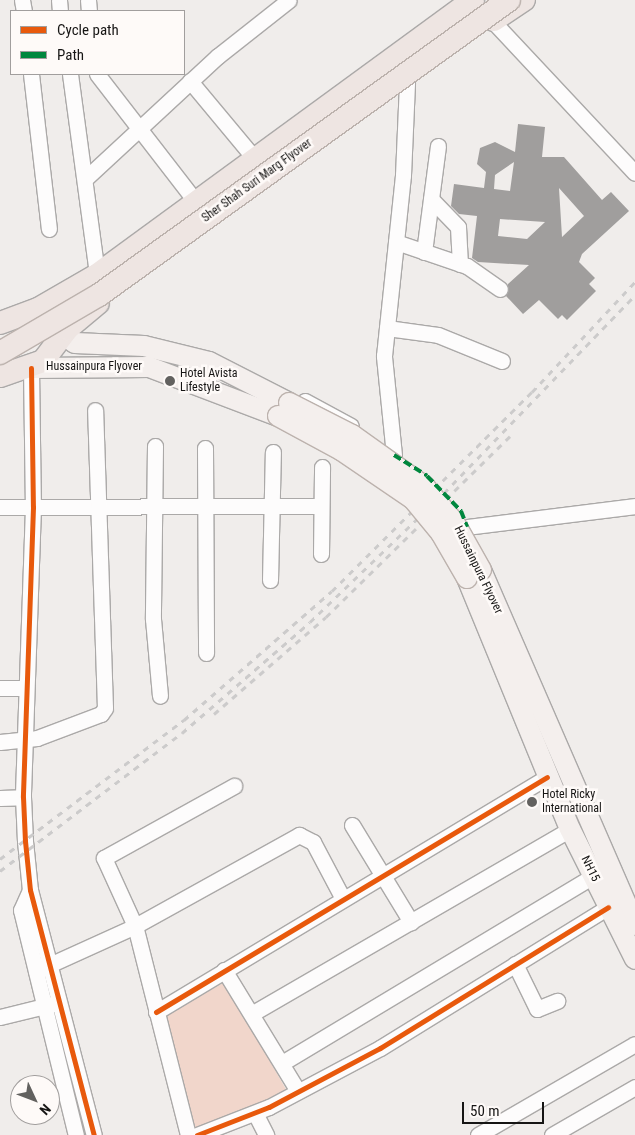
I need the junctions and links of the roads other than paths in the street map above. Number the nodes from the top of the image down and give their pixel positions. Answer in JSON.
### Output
{"nodes":[{"id":1,"x":290,"y":0,"type":"edge"},
{"id":2,"x":472,"y":0,"type":"edge"},
{"id":3,"x":509,"y":0,"type":"edge"},
{"id":4,"x":524,"y":0,"type":"edge"},
{"id":5,"x":492,"y":10,"type":"edge"},
{"id":6,"x":31,"y":75,"type":"edge"},
{"id":7,"x":70,"y":75,"type":"edge"},
{"id":8,"x":98,"y":75,"type":"edge"},
{"id":9,"x":190,"y":81,"type":"junction"},
{"id":10,"x":407,"y":82,"type":"junction"},
{"id":11,"x":139,"y":130,"type":"junction"},
{"id":12,"x":438,"y":146,"type":"dead end"},
{"id":13,"x":255,"y":159,"type":"junction"},
{"id":14,"x":635,"y":173,"type":"edge"},
{"id":15,"x":85,"y":179,"type":"junction"},
{"id":16,"x":431,"y":200,"type":"junction"},
{"id":17,"x":196,"y":202,"type":"junction"},
{"id":18,"x":50,"y":229,"type":"dead end"},
{"id":19,"x":396,"y":242,"type":"junction"},
{"id":20,"x":424,"y":252,"type":"junction"},
{"id":21,"x":460,"y":264,"type":"junction"},
{"id":22,"x":97,"y":275,"type":"junction"},
{"id":23,"x":500,"y":289,"type":"dead end"},
{"id":24,"x":38,"y":310,"type":"junction"},
{"id":25,"x":0,"y":323,"type":"edge"},
{"id":26,"x":387,"y":328,"type":"junction"},
{"id":27,"x":57,"y":337,"type":"junction"},
{"id":28,"x":0,"y":341,"type":"edge"},
{"id":29,"x":112,"y":344,"type":"junction"},
{"id":30,"x":0,"y":352,"type":"edge"},
{"id":31,"x":502,"y":361,"type":"dead end"},
{"id":32,"x":31,"y":368,"type":"junction"},
{"id":33,"x":0,"y":376,"type":"edge"},
{"id":34,"x":95,"y":410,"type":"dead end"},
{"id":35,"x":283,"y":410,"type":"junction"},
{"id":36,"x":155,"y":446,"type":"dead end"},
{"id":37,"x":206,"y":448,"type":"dead end"},
{"id":38,"x":273,"y":452,"type":"dead end"},
{"id":39,"x":322,"y":467,"type":"dead end"},
{"id":40,"x":97,"y":506,"type":"junction"},
{"id":41,"x":204,"y":506,"type":"junction"},
{"id":42,"x":270,"y":506,"type":"junction"},
{"id":43,"x":320,"y":506,"type":"junction"},
{"id":44,"x":635,"y":506,"type":"edge"},
{"id":45,"x":0,"y":507,"type":"edge"},
{"id":46,"x":33,"y":507,"type":"junction"},
{"id":47,"x":154,"y":509,"type":"junction"},
{"id":48,"x":468,"y":527,"type":"dead end"},
{"id":49,"x":321,"y":554,"type":"dead end"},
{"id":50,"x":270,"y":580,"type":"dead end"},
{"id":51,"x":206,"y":653,"type":"dead end"},
{"id":52,"x":0,"y":688,"type":"edge"},
{"id":53,"x":26,"y":688,"type":"junction"},
{"id":54,"x":160,"y":696,"type":"dead end"},
{"id":55,"x":24,"y":741,"type":"junction"},
{"id":56,"x":0,"y":742,"type":"edge"},
{"id":57,"x":545,"y":772,"type":"junction"},
{"id":58,"x":234,"y":786,"type":"dead end"},
{"id":59,"x":23,"y":797,"type":"junction"},
{"id":60,"x":0,"y":798,"type":"edge"},
{"id":61,"x":352,"y":825,"type":"dead end"},
{"id":62,"x":570,"y":829,"type":"junction"},
{"id":63,"x":384,"y":876,"type":"junction"},
{"id":64,"x":593,"y":876,"type":"junction"},
{"id":65,"x":30,"y":890,"type":"junction"},
{"id":66,"x":343,"y":899,"type":"junction"},
{"id":67,"x":608,"y":907,"type":"junction"},
{"id":68,"x":411,"y":922,"type":"junction"},
{"id":69,"x":635,"y":924,"type":"edge"},
{"id":70,"x":135,"y":926,"type":"junction"},
{"id":71,"x":635,"y":959,"type":"edge"},
{"id":72,"x":515,"y":964,"type":"junction"},
{"id":73,"x":51,"y":965,"type":"junction"},
{"id":74,"x":224,"y":970,"type":"junction"},
{"id":75,"x":36,"y":971,"type":"junction"},
{"id":76,"x":557,"y":1001,"type":"dead end"},
{"id":77,"x":60,"y":1003,"type":"junction"},
{"id":78,"x":44,"y":1006,"type":"junction"},
{"id":79,"x":156,"y":1012,"type":"junction"},
{"id":80,"x":253,"y":1013,"type":"junction"},
{"id":81,"x":0,"y":1017,"type":"edge"},
{"id":82,"x":635,"y":1044,"type":"edge"},
{"id":83,"x":282,"y":1063,"type":"junction"},
{"id":84,"x":635,"y":1087,"type":"edge"},
{"id":85,"x":298,"y":1091,"type":"junction"},
{"id":86,"x":255,"y":1113,"type":"junction"},
{"id":87,"x":76,"y":1135,"type":"edge"},
{"id":88,"x":94,"y":1135,"type":"edge"},
{"id":89,"x":188,"y":1135,"type":"edge"},
{"id":90,"x":197,"y":1135,"type":"edge"},
{"id":91,"x":266,"y":1135,"type":"edge"},
{"id":92,"x":478,"y":1135,"type":"edge"},
{"id":93,"x":552,"y":1135,"type":"edge"}],
"edges":[{"from":1,"to":9,"type":"street"},
{"from":2,"to":5,"type":"street"},
{"from":2,"to":13,"type":"highway"},
{"from":3,"to":30,"type":"highway","name":"Sher Shah Suri Marg Flyover","bridge":true},
{"from":4,"to":5,"type":"highway"},
{"from":5,"to":10,"type":"highway"},
{"from":5,"to":14,"type":"street"},
{"from":5,"to":28,"type":"highway","name":"Sher Shah Suri Marg Flyover"},
{"from":6,"to":18,"type":"street"},
{"from":7,"to":15,"type":"street"},
{"from":8,"to":11,"type":"street"},
{"from":9,"to":11,"type":"street"},
{"from":9,"to":13,"type":"street"},
{"from":10,"to":19,"type":"street"},
{"from":10,"to":27,"type":"highway"},
{"from":11,"to":15,"type":"street"},
{"from":11,"to":17,"type":"street"},
{"from":12,"to":16,"type":"street"},
{"from":13,"to":17,"type":"highway"},
{"from":15,"to":22,"type":"street"},
{"from":16,"to":20,"type":"street"},
{"from":16,"to":21,"type":"street"},
{"from":17,"to":22,"type":"highway"},
{"from":19,"to":20,"type":"street"},
{"from":19,"to":26,"type":"street"},
{"from":20,"to":21,"type":"street"},
{"from":21,"to":23,"type":"street"},
{"from":22,"to":24,"type":"highway"},
{"from":24,"to":25,"type":"highway"},
{"from":24,"to":27,"type":"highway"},
{"from":26,"to":29,"type":"street"},
{"from":26,"to":31,"type":"street"},
{"from":27,"to":29,"type":"main road"},
{"from":27,"to":32,"type":"highway"},
{"from":29,"to":35,"type":"main road","name":"Hussainpura Flyover"},
{"from":32,"to":33,"type":"highway"},
{"from":32,"to":35,"type":"main road","name":"Hussainpura Flyover"},
{"from":32,"to":46,"type":"street"},
{"from":34,"to":40,"type":"street"},
{"from":35,"to":57,"type":"main road","name":"Hussainpura Flyover","bridge":true},
{"from":35,"to":69,"type":"main road","name":"Hussainpura Flyover","bridge":true},
{"from":36,"to":47,"type":"street"},
{"from":37,"to":41,"type":"street"},
{"from":38,"to":42,"type":"street"},
{"from":39,"to":43,"type":"street"},
{"from":40,"to":46,"type":"street"},
{"from":40,"to":47,"type":"street"},
{"from":40,"to":55,"type":"street"},
{"from":41,"to":42,"type":"street"},
{"from":41,"to":47,"type":"street"},
{"from":41,"to":51,"type":"street"},
{"from":42,"to":43,"type":"street"},
{"from":42,"to":50,"type":"street"},
{"from":43,"to":49,"type":"street"},
{"from":44,"to":48,"type":"street"},
{"from":45,"to":46,"type":"street"},
{"from":46,"to":53,"type":"street"},
{"from":47,"to":54,"type":"street"},
{"from":52,"to":53,"type":"street"},
{"from":53,"to":55,"type":"street"},
{"from":55,"to":56,"type":"street"},
{"from":55,"to":59,"type":"street"},
{"from":57,"to":62,"type":"main road","name":"NH15"},
{"from":57,"to":63,"type":"street"},
{"from":58,"to":70,"type":"street"},
{"from":59,"to":60,"type":"street"},
{"from":59,"to":65,"type":"street"},
{"from":61,"to":63,"type":"street"},
{"from":62,"to":64,"type":"main road","name":"NH15"},
{"from":62,"to":68,"type":"street"},
{"from":63,"to":66,"type":"street"},
{"from":63,"to":68,"type":"street"},
{"from":64,"to":67,"type":"main road","name":"NH15"},
{"from":64,"to":83,"type":"street"},
{"from":65,"to":73,"type":"street"},
{"from":65,"to":75,"type":"street"},
{"from":66,"to":70,"type":"street"},
{"from":66,"to":74,"type":"street"},
{"from":67,"to":71,"type":"main road","name":"NH15"},
{"from":67,"to":72,"type":"street"},
{"from":68,"to":80,"type":"street"},
{"from":70,"to":73,"type":"street"},
{"from":70,"to":79,"type":"street"},
{"from":72,"to":76,"type":"street"},
{"from":72,"to":85,"type":"street"},
{"from":73,"to":75,"type":"street"},
{"from":73,"to":77,"type":"street"},
{"from":74,"to":79,"type":"street"},
{"from":74,"to":80,"type":"street"},
{"from":75,"to":78,"type":"street"},
{"from":77,"to":78,"type":"street"},
{"from":77,"to":88,"type":"street"},
{"from":78,"to":81,"type":"street"},
{"from":78,"to":87,"type":"street"},
{"from":79,"to":89,"type":"street"},
{"from":80,"to":83,"type":"street"},
{"from":82,"to":92,"type":"street"},
{"from":83,"to":85,"type":"street"},
{"from":84,"to":93,"type":"street"},
{"from":85,"to":86,"type":"street"},
{"from":86,"to":90,"type":"street"},
{"from":86,"to":91,"type":"street"}]}
